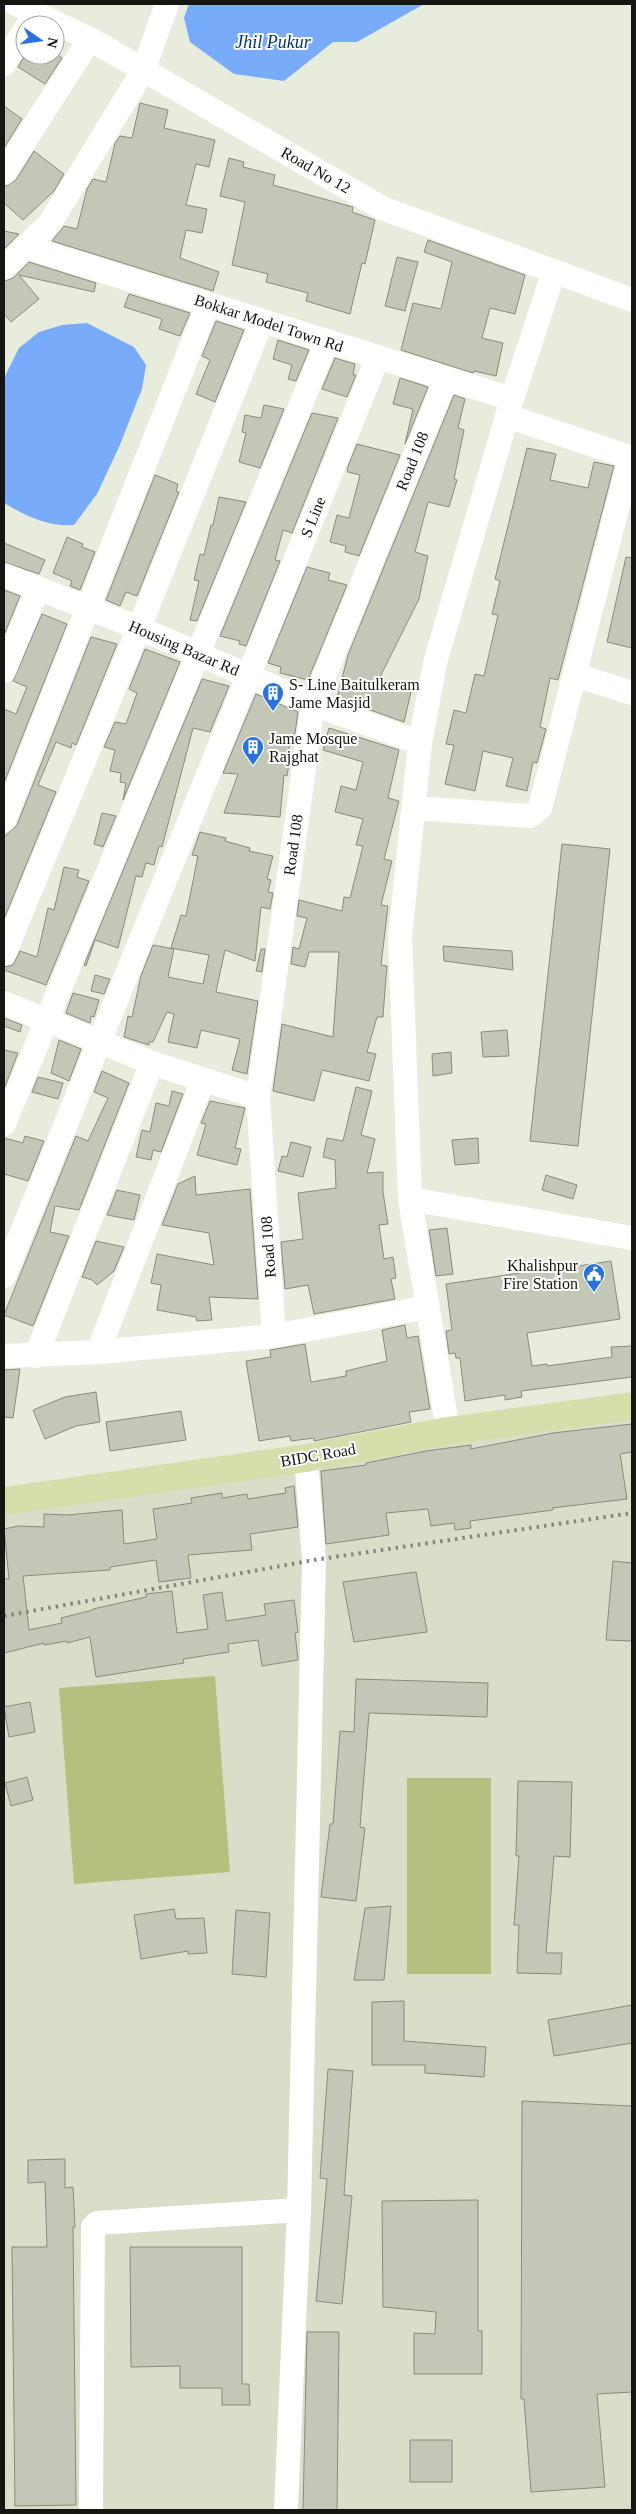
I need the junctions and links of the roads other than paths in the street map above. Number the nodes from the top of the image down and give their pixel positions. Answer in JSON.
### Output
{"nodes":[{"id":1,"x":167,"y":4,"type":"edge"},
{"id":2,"x":65,"y":31,"type":"edge"},
{"id":3,"x":90,"y":39,"type":"junction"},
{"id":4,"x":15,"y":41,"type":"edge"},
{"id":5,"x":4,"y":64,"type":"edge"},
{"id":6,"x":143,"y":71,"type":"junction"},
{"id":7,"x":4,"y":173,"type":"edge"},
{"id":8,"x":26,"y":247,"type":"junction"},
{"id":9,"x":4,"y":268,"type":"edge"},
{"id":10,"x":554,"y":271,"type":"junction"},
{"id":11,"x":632,"y":300,"type":"edge"},
{"id":12,"x":208,"y":304,"type":"junction"},
{"id":13,"x":262,"y":320,"type":"junction"},
{"id":14,"x":327,"y":341,"type":"junction"},
{"id":15,"x":378,"y":357,"type":"junction"},
{"id":16,"x":446,"y":379,"type":"junction"},
{"id":17,"x":510,"y":408,"type":"junction"},
{"id":18,"x":631,"y":458,"type":"edge"},
{"id":19,"x":4,"y":575,"type":"edge"},
{"id":20,"x":38,"y":588,"type":"junction"},
{"id":21,"x":88,"y":608,"type":"junction"},
{"id":22,"x":139,"y":628,"type":"junction"},
{"id":23,"x":197,"y":655,"type":"junction"},
{"id":24,"x":4,"y":671,"type":"edge"},
{"id":25,"x":575,"y":675,"type":"junction"},
{"id":26,"x":247,"y":676,"type":"junction"},
{"id":27,"x":632,"y":693,"type":"edge"},
{"id":28,"x":313,"y":704,"type":"junction"},
{"id":29,"x":420,"y":743,"type":"junction"},
{"id":30,"x":414,"y":808,"type":"junction"},
{"id":31,"x":4,"y":820,"type":"edge"},
{"id":32,"x":4,"y":954,"type":"edge"},
{"id":33,"x":4,"y":1002,"type":"edge"},
{"id":34,"x":47,"y":1020,"type":"junction"},
{"id":35,"x":100,"y":1042,"type":"junction"},
{"id":36,"x":152,"y":1063,"type":"junction"},
{"id":37,"x":203,"y":1080,"type":"junction"},
{"id":38,"x":258,"y":1097,"type":"junction"},
{"id":39,"x":4,"y":1124,"type":"edge"},
{"id":40,"x":410,"y":1199,"type":"junction"},
{"id":41,"x":632,"y":1238,"type":"edge"},
{"id":42,"x":4,"y":1276,"type":"edge"},
{"id":43,"x":427,"y":1307,"type":"junction"},
{"id":44,"x":274,"y":1336,"type":"junction"},
{"id":45,"x":98,"y":1352,"type":"junction"},
{"id":46,"x":4,"y":1356,"type":"edge"},
{"id":47,"x":36,"y":1356,"type":"junction"},
{"id":48,"x":632,"y":1406,"type":"edge"},
{"id":49,"x":448,"y":1431,"type":"junction"},
{"id":50,"x":306,"y":1458,"type":"junction"},
{"id":51,"x":4,"y":1501,"type":"edge"},
{"id":52,"x":299,"y":2210,"type":"junction"},
{"id":53,"x":91,"y":2510,"type":"edge"},
{"id":54,"x":286,"y":2510,"type":"edge"}],
"edges":[{"from":1,"to":6,"type":"street"},
{"from":2,"to":3,"type":"street","name":"Road No 12"},
{"from":3,"to":6,"type":"street","name":"Road No 12"},
{"from":3,"to":7,"type":"street"},
{"from":4,"to":5,"type":"street"},
{"from":6,"to":8,"type":"street"},
{"from":6,"to":10,"type":"street","name":"Road No 12"},
{"from":8,"to":9,"type":"street"},
{"from":8,"to":12,"type":"street","name":"Bokkar Model Town Rd"},
{"from":10,"to":11,"type":"street","name":"Road No 12"},
{"from":10,"to":17,"type":"street"},
{"from":12,"to":13,"type":"street","name":"Bokkar Model Town Rd"},
{"from":12,"to":21,"type":"street"},
{"from":13,"to":14,"type":"street","name":"Bokkar Model Town Rd"},
{"from":13,"to":22,"type":"street"},
{"from":14,"to":15,"type":"street","name":"Bokkar Model Town Rd"},
{"from":14,"to":23,"type":"street"},
{"from":15,"to":16,"type":"street","name":"Bokkar Model Town Rd"},
{"from":15,"to":26,"type":"street","name":"S Line"},
{"from":16,"to":17,"type":"street","name":"Bokkar Model Town Rd"},
{"from":16,"to":28,"type":"street","name":"Road 108"},
{"from":17,"to":18,"type":"street","name":"Bokkar Model Town Rd"},
{"from":17,"to":29,"type":"street"},
{"from":18,"to":25,"type":"street"},
{"from":19,"to":20,"type":"street","name":"Housing Bazar Rd"},
{"from":20,"to":21,"type":"street","name":"Housing Bazar Rd"},
{"from":20,"to":24,"type":"street"},
{"from":21,"to":22,"type":"street","name":"Housing Bazar Rd"},
{"from":21,"to":31,"type":"street"},
{"from":22,"to":23,"type":"street","name":"Housing Bazar Rd"},
{"from":22,"to":32,"type":"street"},
{"from":23,"to":26,"type":"street","name":"Housing Bazar Rd"},
{"from":23,"to":34,"type":"street"},
{"from":25,"to":27,"type":"street"},
{"from":25,"to":30,"type":"street"},
{"from":26,"to":28,"type":"street","name":"Housing Bazar Rd"},
{"from":26,"to":35,"type":"street","name":"S Line"},
{"from":28,"to":29,"type":"street","name":"Housing Bazar Rd"},
{"from":28,"to":38,"type":"street","name":"Road 108"},
{"from":29,"to":30,"type":"street"},
{"from":30,"to":40,"type":"street"},
{"from":33,"to":34,"type":"street"},
{"from":34,"to":35,"type":"street"},
{"from":34,"to":39,"type":"street"},
{"from":35,"to":36,"type":"street"},
{"from":35,"to":42,"type":"street","name":"S Line"},
{"from":36,"to":37,"type":"street"},
{"from":36,"to":47,"type":"street"},
{"from":37,"to":38,"type":"street"},
{"from":37,"to":45,"type":"street"},
{"from":38,"to":44,"type":"street","name":"Road 108"},
{"from":40,"to":41,"type":"street"},
{"from":40,"to":43,"type":"street"},
{"from":43,"to":44,"type":"street"},
{"from":43,"to":49,"type":"street"},
{"from":44,"to":45,"type":"street"},
{"from":45,"to":47,"type":"street"},
{"from":46,"to":47,"type":"street"},
{"from":48,"to":49,"type":"main road","name":"BIDC Road"},
{"from":49,"to":50,"type":"main road","name":"BIDC Road"},
{"from":50,"to":51,"type":"main road","name":"BIDC Road"},
{"from":50,"to":52,"type":"street"},
{"from":52,"to":53,"type":"street"},
{"from":52,"to":54,"type":"street"}]}
